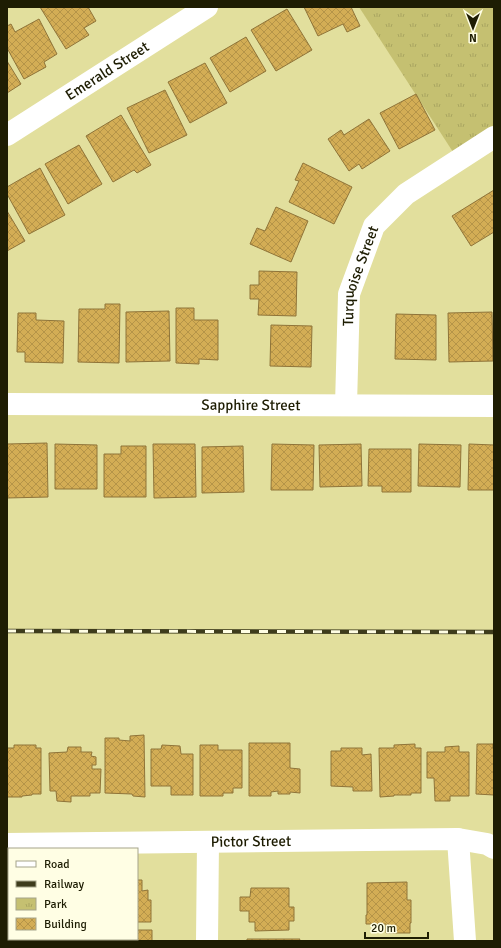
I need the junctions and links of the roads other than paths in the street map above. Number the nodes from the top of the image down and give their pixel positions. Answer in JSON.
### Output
{"nodes":[{"id":1,"x":207,"y":7,"type":"edge"},
{"id":2,"x":7,"y":135,"type":"edge"},
{"id":3,"x":494,"y":137,"type":"edge"},
{"id":4,"x":7,"y":404,"type":"edge"},
{"id":5,"x":346,"y":405,"type":"junction"},
{"id":6,"x":494,"y":406,"type":"edge"},
{"id":7,"x":458,"y":839,"type":"junction"},
{"id":8,"x":208,"y":842,"type":"junction"},
{"id":9,"x":7,"y":844,"type":"edge"},
{"id":10,"x":494,"y":848,"type":"edge"},
{"id":11,"x":207,"y":941,"type":"edge"},
{"id":12,"x":465,"y":941,"type":"edge"}],
"edges":[{"from":1,"to":2,"type":"street","name":"Emerald Street"},
{"from":3,"to":5,"type":"street","name":"Turquoise Street"},
{"from":4,"to":5,"type":"street","name":"Sapphire Street"},
{"from":5,"to":6,"type":"street","name":"Sapphire Street"},
{"from":7,"to":8,"type":"street","name":"Pictor Street"},
{"from":7,"to":10,"type":"street","name":"Pictor Street"},
{"from":7,"to":12,"type":"street"},
{"from":8,"to":9,"type":"street","name":"Pictor Street"},
{"from":8,"to":11,"type":"street"}]}
